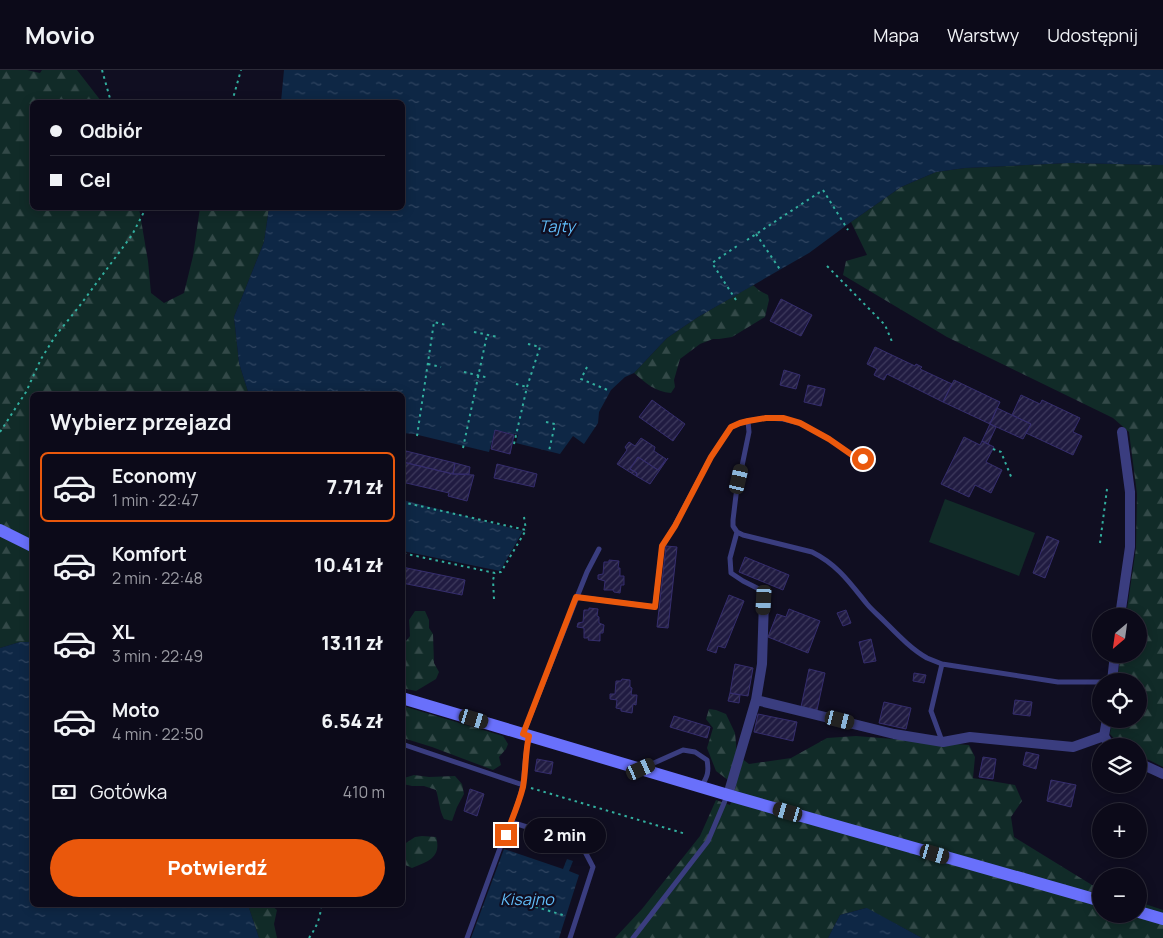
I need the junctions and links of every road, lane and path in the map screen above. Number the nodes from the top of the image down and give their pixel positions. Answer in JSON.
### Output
{"nodes":[{"id":1,"x":102,"y":70,"type":"edge"},
{"id":2,"x":240,"y":70,"type":"edge"},
{"id":3,"x":110,"y":100,"type":"edge"},
{"id":4,"x":232,"y":100,"type":"edge"},
{"id":5,"x":145,"y":210,"type":"edge"},
{"id":6,"x":848,"y":230,"type":"dead end"},
{"id":7,"x":756,"y":234,"type":"junction"},
{"id":8,"x":747,"y":240,"type":"dead end"},
{"id":9,"x":740,"y":244,"type":"dead end"},
{"id":10,"x":826,"y":266,"type":"dead end"},
{"id":11,"x":781,"y":271,"type":"dead end"},
{"id":12,"x":736,"y":300,"type":"dead end"},
{"id":13,"x":446,"y":325,"type":"dead end"},
{"id":14,"x":474,"y":332,"type":"dead end"},
{"id":15,"x":487,"y":335,"type":"junction"},
{"id":16,"x":498,"y":337,"type":"dead end"},
{"id":17,"x":528,"y":344,"type":"dead end"},
{"id":18,"x":893,"y":344,"type":"dead end"},
{"id":19,"x":428,"y":364,"type":"junction"},
{"id":20,"x":587,"y":366,"type":"dead end"},
{"id":21,"x":441,"y":367,"type":"dead end"},
{"id":22,"x":464,"y":372,"type":"dead end"},
{"id":23,"x":478,"y":375,"type":"junction"},
{"id":24,"x":489,"y":378,"type":"dead end"},
{"id":25,"x":516,"y":384,"type":"dead end"},
{"id":26,"x":527,"y":387,"type":"junction"},
{"id":27,"x":610,"y":391,"type":"dead end"},
{"id":28,"x":748,"y":421,"type":"junction"},
{"id":29,"x":546,"y":422,"type":"dead end"},
{"id":30,"x":0,"y":432,"type":"edge"},
{"id":31,"x":1122,"y":432,"type":"dead end"},
{"id":32,"x":417,"y":436,"type":"dead end"},
{"id":33,"x":514,"y":444,"type":"dead end"},
{"id":34,"x":463,"y":448,"type":"dead end"},
{"id":35,"x":993,"y":449,"type":"dead end"},
{"id":36,"x":549,"y":451,"type":"dead end"},
{"id":37,"x":871,"y":457,"type":"dead end"},
{"id":38,"x":1012,"y":479,"type":"dead end"},
{"id":39,"x":1107,"y":489,"type":"dead end"},
{"id":40,"x":405,"y":503,"type":"edge"},
{"id":41,"x":524,"y":517,"type":"dead end"},
{"id":42,"x":0,"y":530,"type":"edge"},
{"id":43,"x":526,"y":530,"type":"junction"},
{"id":44,"x":737,"y":532,"type":"junction"},
{"id":45,"x":1100,"y":543,"type":"dead end"},
{"id":46,"x":30,"y":545,"type":"edge"},
{"id":47,"x":599,"y":549,"type":"dead end"},
{"id":48,"x":405,"y":554,"type":"edge"},
{"id":49,"x":495,"y":573,"type":"junction"},
{"id":50,"x":576,"y":597,"type":"junction"},
{"id":51,"x":494,"y":599,"type":"dead end"},
{"id":52,"x":764,"y":600,"type":"joint"},
{"id":53,"x":1121,"y":608,"type":"edge"},
{"id":54,"x":942,"y":664,"type":"junction"},
{"id":55,"x":1092,"y":682,"type":"edge"},
{"id":56,"x":405,"y":699,"type":"edge"},
{"id":57,"x":756,"y":700,"type":"junction"},
{"id":58,"x":1105,"y":728,"type":"edge"},
{"id":59,"x":526,"y":735,"type":"junction"},
{"id":60,"x":1104,"y":736,"type":"joint"},
{"id":61,"x":943,"y":742,"type":"junction"},
{"id":62,"x":405,"y":745,"type":"edge"},
{"id":63,"x":1147,"y":767,"type":"edge"},
{"id":64,"x":641,"y":769,"type":"junction"},
{"id":65,"x":1163,"y":774,"type":"edge"},
{"id":66,"x":523,"y":785,"type":"junction"},
{"id":67,"x":701,"y":787,"type":"junction"},
{"id":68,"x":728,"y":795,"type":"junction"},
{"id":69,"x":511,"y":822,"type":"junction"},
{"id":70,"x":686,"y":834,"type":"dead end"},
{"id":71,"x":1092,"y":898,"type":"edge"},
{"id":72,"x":523,"y":903,"type":"dead end"},
{"id":73,"x":321,"y":907,"type":"edge"},
{"id":74,"x":1147,"y":914,"type":"edge"},
{"id":75,"x":566,"y":916,"type":"dead end"},
{"id":76,"x":1163,"y":919,"type":"edge"},
{"id":77,"x":309,"y":938,"type":"edge"},
{"id":78,"x":467,"y":938,"type":"edge"},
{"id":79,"x":570,"y":938,"type":"edge"},
{"id":80,"x":633,"y":938,"type":"edge"}],
"edges":[{"from":1,"to":3,"type":"path"},
{"from":2,"to":4,"type":"path"},
{"from":5,"to":30,"type":"path"},
{"from":6,"to":7,"type":"path"},
{"from":7,"to":8,"type":"path"},
{"from":7,"to":11,"type":"path"},
{"from":9,"to":12,"type":"path"},
{"from":10,"to":18,"type":"path"},
{"from":13,"to":19,"type":"path"},
{"from":14,"to":15,"type":"path"},
{"from":15,"to":16,"type":"path"},
{"from":15,"to":23,"type":"path"},
{"from":17,"to":26,"type":"path"},
{"from":19,"to":21,"type":"path"},
{"from":19,"to":32,"type":"path"},
{"from":20,"to":27,"type":"path"},
{"from":22,"to":23,"type":"path"},
{"from":23,"to":24,"type":"path"},
{"from":23,"to":34,"type":"path"},
{"from":25,"to":26,"type":"path"},
{"from":26,"to":33,"type":"path"},
{"from":28,"to":37,"type":"lane"},
{"from":28,"to":44,"type":"lane"},
{"from":28,"to":50,"type":"lane"},
{"from":29,"to":36,"type":"path"},
{"from":31,"to":53,"type":"street"},
{"from":35,"to":38,"type":"path"},
{"from":39,"to":45,"type":"path"},
{"from":40,"to":43,"type":"path"},
{"from":41,"to":43,"type":"path"},
{"from":42,"to":46,"type":"main road"},
{"from":43,"to":49,"type":"path"},
{"from":44,"to":52,"type":"lane"},
{"from":44,"to":54,"type":"lane"},
{"from":47,"to":50,"type":"lane"},
{"from":48,"to":49,"type":"path"},
{"from":49,"to":51,"type":"path"},
{"from":50,"to":59,"type":"lane"},
{"from":52,"to":57,"type":"street"},
{"from":54,"to":55,"type":"lane"},
{"from":54,"to":61,"type":"lane"},
{"from":56,"to":59,"type":"main road"},
{"from":57,"to":61,"type":"street"},
{"from":57,"to":68,"type":"street"},
{"from":58,"to":60,"type":"street"},
{"from":59,"to":64,"type":"main road"},
{"from":59,"to":66,"type":"lane"},
{"from":60,"to":61,"type":"street"},
{"from":62,"to":66,"type":"lane"},
{"from":63,"to":65,"type":"street"},
{"from":64,"to":67,"type":"main road"},
{"from":64,"to":67,"type":"lane"},
{"from":66,"to":69,"type":"lane"},
{"from":66,"to":70,"type":"path"},
{"from":67,"to":68,"type":"main road"},
{"from":68,"to":71,"type":"main road"},
{"from":68,"to":80,"type":"lane"},
{"from":69,"to":78,"type":"lane"},
{"from":69,"to":79,"type":"lane"},
{"from":72,"to":75,"type":"path"},
{"from":73,"to":77,"type":"path"},
{"from":74,"to":76,"type":"main road"}]}
